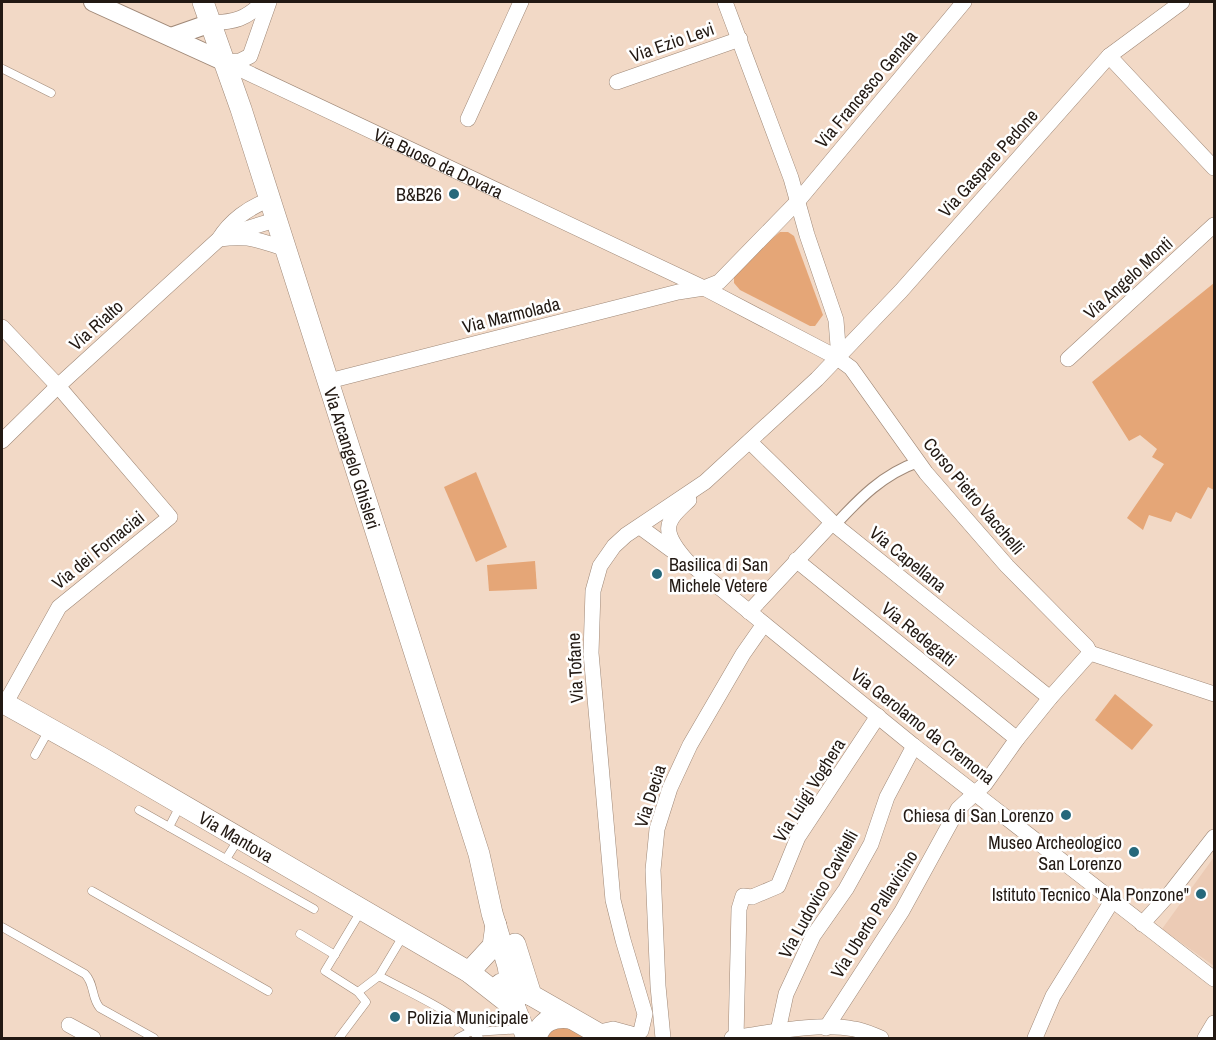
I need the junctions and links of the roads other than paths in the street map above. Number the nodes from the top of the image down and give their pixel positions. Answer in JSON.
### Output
{"nodes":[{"id":1,"x":93,"y":2,"type":"edge"},
{"id":2,"x":203,"y":2,"type":"edge"},
{"id":3,"x":262,"y":2,"type":"edge"},
{"id":4,"x":269,"y":2,"type":"edge"},
{"id":5,"x":521,"y":2,"type":"edge"},
{"id":6,"x":725,"y":2,"type":"edge"},
{"id":7,"x":964,"y":2,"type":"edge"},
{"id":8,"x":1179,"y":2,"type":"edge"},
{"id":9,"x":211,"y":23,"type":"junction"},
{"id":10,"x":171,"y":37,"type":"junction"},
{"id":11,"x":740,"y":39,"type":"junction"},
{"id":12,"x":1109,"y":56,"type":"junction"},
{"id":13,"x":225,"y":62,"type":"junction"},
{"id":14,"x":2,"y":70,"type":"edge"},
{"id":15,"x":617,"y":82,"type":"dead end"},
{"id":16,"x":51,"y":93,"type":"dead end"},
{"id":17,"x":468,"y":119,"type":"dead end"},
{"id":18,"x":1215,"y":168,"type":"edge"},
{"id":19,"x":269,"y":200,"type":"junction"},
{"id":20,"x":798,"y":201,"type":"junction"},
{"id":21,"x":275,"y":220,"type":"junction"},
{"id":22,"x":1215,"y":225,"type":"edge"},
{"id":23,"x":219,"y":239,"type":"junction"},
{"id":24,"x":284,"y":248,"type":"junction"},
{"id":25,"x":704,"y":288,"type":"junction"},
{"id":26,"x":2,"y":327,"type":"edge"},
{"id":27,"x":836,"y":357,"type":"junction"},
{"id":28,"x":1068,"y":358,"type":"dead end"},
{"id":29,"x":328,"y":381,"type":"junction"},
{"id":30,"x":58,"y":386,"type":"junction"},
{"id":31,"x":2,"y":441,"type":"edge"},
{"id":32,"x":750,"y":442,"type":"junction"},
{"id":33,"x":918,"y":462,"type":"junction"},
{"id":34,"x":705,"y":482,"type":"junction"},
{"id":35,"x":834,"y":524,"type":"junction"},
{"id":36,"x":640,"y":527,"type":"junction"},
{"id":37,"x":796,"y":560,"type":"junction"},
{"id":38,"x":687,"y":561,"type":"junction"},
{"id":39,"x":749,"y":612,"type":"junction"},
{"id":40,"x":764,"y":624,"type":"junction"},
{"id":41,"x":1090,"y":653,"type":"junction"},
{"id":42,"x":1215,"y":694,"type":"edge"},
{"id":43,"x":1050,"y":698,"type":"junction"},
{"id":44,"x":3,"y":703,"type":"edge"},
{"id":45,"x":878,"y":716,"type":"junction"},
{"id":46,"x":50,"y":728,"type":"junction"},
{"id":47,"x":1017,"y":739,"type":"junction"},
{"id":48,"x":914,"y":746,"type":"junction"},
{"id":49,"x":35,"y":755,"type":"dead end"},
{"id":50,"x":976,"y":793,"type":"junction"},
{"id":51,"x":181,"y":804,"type":"junction"},
{"id":52,"x":139,"y":810,"type":"dead end"},
{"id":53,"x":169,"y":826,"type":"junction"},
{"id":54,"x":1215,"y":837,"type":"edge"},
{"id":55,"x":238,"y":838,"type":"junction"},
{"id":56,"x":479,"y":854,"type":"junction"},
{"id":57,"x":226,"y":860,"type":"junction"},
{"id":58,"x":92,"y":891,"type":"dead end"},
{"id":59,"x":1112,"y":901,"type":"junction"},
{"id":60,"x":314,"y":909,"type":"dead end"},
{"id":61,"x":362,"y":910,"type":"junction"},
{"id":62,"x":1143,"y":924,"type":"junction"},
{"id":63,"x":496,"y":925,"type":"junction"},
{"id":64,"x":2,"y":927,"type":"edge"},
{"id":65,"x":300,"y":934,"type":"dead end"},
{"id":66,"x":404,"y":934,"type":"junction"},
{"id":67,"x":335,"y":955,"type":"junction"},
{"id":68,"x":379,"y":976,"type":"junction"},
{"id":69,"x":476,"y":978,"type":"junction"},
{"id":70,"x":1215,"y":979,"type":"edge"},
{"id":71,"x":658,"y":986,"type":"junction"},
{"id":72,"x":638,"y":989,"type":"junction"},
{"id":73,"x":268,"y":991,"type":"dead end"},
{"id":74,"x":358,"y":992,"type":"junction"},
{"id":75,"x":519,"y":997,"type":"junction"},
{"id":76,"x":570,"y":1018,"type":"junction"},
{"id":77,"x":1215,"y":1023,"type":"edge"},
{"id":78,"x":69,"y":1025,"type":"dead end"},
{"id":79,"x":778,"y":1031,"type":"junction"},
{"id":80,"x":825,"y":1033,"type":"edge"},
{"id":81,"x":476,"y":1035,"type":"edge"},
{"id":82,"x":529,"y":1035,"type":"edge"},
{"id":83,"x":601,"y":1036,"type":"edge"},
{"id":84,"x":93,"y":1038,"type":"edge"},
{"id":85,"x":154,"y":1038,"type":"edge"},
{"id":86,"x":339,"y":1038,"type":"edge"},
{"id":87,"x":458,"y":1038,"type":"edge"},
{"id":88,"x":663,"y":1038,"type":"edge"},
{"id":89,"x":734,"y":1038,"type":"edge"},
{"id":90,"x":881,"y":1038,"type":"edge"},
{"id":91,"x":1035,"y":1038,"type":"edge"},
{"id":92,"x":1205,"y":1038,"type":"edge"}],
"edges":[{"from":1,"to":10,"type":"street","name":"Via Buoso da Dovara"},
{"from":2,"to":9,"type":"main road","name":"Via Arcangelo Ghisleri"},
{"from":3,"to":9,"type":"street"},
{"from":4,"to":13,"type":"street"},
{"from":5,"to":17,"type":"street"},
{"from":6,"to":11,"type":"street"},
{"from":7,"to":20,"type":"street","name":"Via Francesco Genala"},
{"from":8,"to":12,"type":"street","name":"Via Gaspare Pedone"},
{"from":9,"to":10,"type":"street"},
{"from":9,"to":13,"type":"main road","name":"Via Arcangelo Ghisleri"},
{"from":10,"to":13,"type":"street","name":"Via Buoso da Dovara"},
{"from":11,"to":15,"type":"street","name":"Via Ezio Levi"},
{"from":11,"to":20,"type":"street"},
{"from":12,"to":18,"type":"street"},
{"from":12,"to":27,"type":"street","name":"Via Gaspare Pedone"},
{"from":13,"to":19,"type":"main road","name":"Via Arcangelo Ghisleri"},
{"from":13,"to":25,"type":"street","name":"Via Buoso da Dovara"},
{"from":14,"to":16,"type":"lane"},
{"from":19,"to":21,"type":"main road","name":"Via Arcangelo Ghisleri"},
{"from":19,"to":23,"type":"street","name":"Via Rialto"},
{"from":20,"to":25,"type":"street","name":"Via Francesco Genala"},
{"from":20,"to":27,"type":"street"},
{"from":21,"to":23,"type":"street","name":"Via Rialto"},
{"from":21,"to":24,"type":"main road","name":"Via Arcangelo Ghisleri"},
{"from":22,"to":28,"type":"street","name":"Via Angelo Monti"},
{"from":23,"to":24,"type":"street"},
{"from":23,"to":30,"type":"street","name":"Via Rialto"},
{"from":24,"to":29,"type":"main road","name":"Via Arcangelo Ghisleri"},
{"from":25,"to":27,"type":"street","name":"Via Buoso da Dovara"},
{"from":25,"to":29,"type":"street","name":"Via Marmolada"},
{"from":26,"to":30,"type":"street"},
{"from":27,"to":32,"type":"street","name":"Via Tofane"},
{"from":27,"to":33,"type":"street","name":"Corso Pietro Vacchelli"},
{"from":29,"to":56,"type":"main road","name":"Via Arcangelo Ghisleri"},
{"from":30,"to":31,"type":"street","name":"Via Rialto"},
{"from":30,"to":44,"type":"street","name":"Via dei Fornaciai"},
{"from":32,"to":34,"type":"street","name":"Via Tofane"},
{"from":32,"to":35,"type":"street","name":"Via Capellana"},
{"from":33,"to":35,"type":"street"},
{"from":33,"to":41,"type":"street","name":"Corso Pietro Vacchelli"},
{"from":34,"to":36,"type":"street","name":"Via Tofane"},
{"from":34,"to":38,"type":"street","name":"Via Gerolamo da Cremona"},
{"from":35,"to":37,"type":"street"},
{"from":35,"to":43,"type":"street","name":"Via Capellana"},
{"from":36,"to":38,"type":"street"},
{"from":36,"to":72,"type":"street","name":"Via Tofane"},
{"from":37,"to":39,"type":"street"},
{"from":37,"to":47,"type":"street","name":"Via Redegatti"},
{"from":38,"to":39,"type":"street","name":"Via Gerolamo da Cremona"},
{"from":39,"to":40,"type":"street","name":"Via Gerolamo da Cremona"},
{"from":40,"to":45,"type":"street","name":"Via Gerolamo da Cremona"},
{"from":40,"to":71,"type":"street","name":"Via Decia"},
{"from":41,"to":42,"type":"street"},
{"from":41,"to":43,"type":"street","name":"Via Uberto Pallavicino"},
{"from":43,"to":47,"type":"street","name":"Via Uberto Pallavicino"},
{"from":44,"to":46,"type":"main road","name":"Via Mantova"},
{"from":45,"to":48,"type":"street","name":"Via Gerolamo da Cremona"},
{"from":45,"to":89,"type":"street","name":"Via Luigi Voghera"},
{"from":46,"to":49,"type":"lane"},
{"from":46,"to":51,"type":"main road","name":"Via Mantova"},
{"from":47,"to":50,"type":"street","name":"Via Uberto Pallavicino"},
{"from":48,"to":50,"type":"street","name":"Via Gerolamo da Cremona"},
{"from":48,"to":79,"type":"street","name":"Via Ludovico Cavitelli"},
{"from":50,"to":59,"type":"street","name":"Via Gerolamo da Cremona"},
{"from":50,"to":80,"type":"street","name":"Via Uberto Pallavicino"},
{"from":51,"to":53,"type":"lane"},
{"from":51,"to":55,"type":"main road","name":"Via Mantova"},
{"from":52,"to":53,"type":"lane"},
{"from":53,"to":57,"type":"lane"},
{"from":54,"to":62,"type":"street"},
{"from":55,"to":57,"type":"lane"},
{"from":55,"to":61,"type":"main road","name":"Via Mantova"},
{"from":56,"to":63,"type":"main road","name":"Via Arcangelo Ghisleri"},
{"from":56,"to":75,"type":"main road","name":"Via Arcangelo Ghisleri"},
{"from":57,"to":60,"type":"lane"},
{"from":58,"to":73,"type":"lane"},
{"from":59,"to":62,"type":"street","name":"Via Gerolamo da Cremona"},
{"from":59,"to":91,"type":"street"},
{"from":61,"to":66,"type":"main road","name":"Via Mantova"},
{"from":61,"to":67,"type":"lane"},
{"from":62,"to":70,"type":"street","name":"Via Gerolamo da Cremona"},
{"from":63,"to":69,"type":"main road"},
{"from":63,"to":75,"type":"main road","name":"Via Arcangelo Ghisleri"},
{"from":64,"to":85,"type":"lane"},
{"from":65,"to":67,"type":"lane"},
{"from":66,"to":68,"type":"lane"},
{"from":66,"to":69,"type":"main road","name":"Via Mantova"},
{"from":67,"to":74,"type":"lane"},
{"from":68,"to":74,"type":"lane"},
{"from":68,"to":81,"type":"lane"},
{"from":69,"to":75,"type":"main road","name":"Via Mantova"},
{"from":71,"to":72,"type":"street"},
{"from":71,"to":88,"type":"street","name":"Via Decia"},
{"from":72,"to":83,"type":"street","name":"Via Tofane"},
{"from":74,"to":86,"type":"lane"},
{"from":75,"to":76,"type":"main road","name":"Via Mantova"},
{"from":75,"to":81,"type":"lane"},
{"from":75,"to":82,"type":"main road"},
{"from":76,"to":82,"type":"main road"},
{"from":76,"to":83,"type":"main road","name":"Via Mantova"},
{"from":77,"to":92,"type":"street"},
{"from":78,"to":84,"type":"street"},
{"from":79,"to":80,"type":"street"},
{"from":79,"to":89,"type":"street"},
{"from":80,"to":90,"type":"street"},
{"from":81,"to":82,"type":"lane"},
{"from":81,"to":87,"type":"lane"}]}
